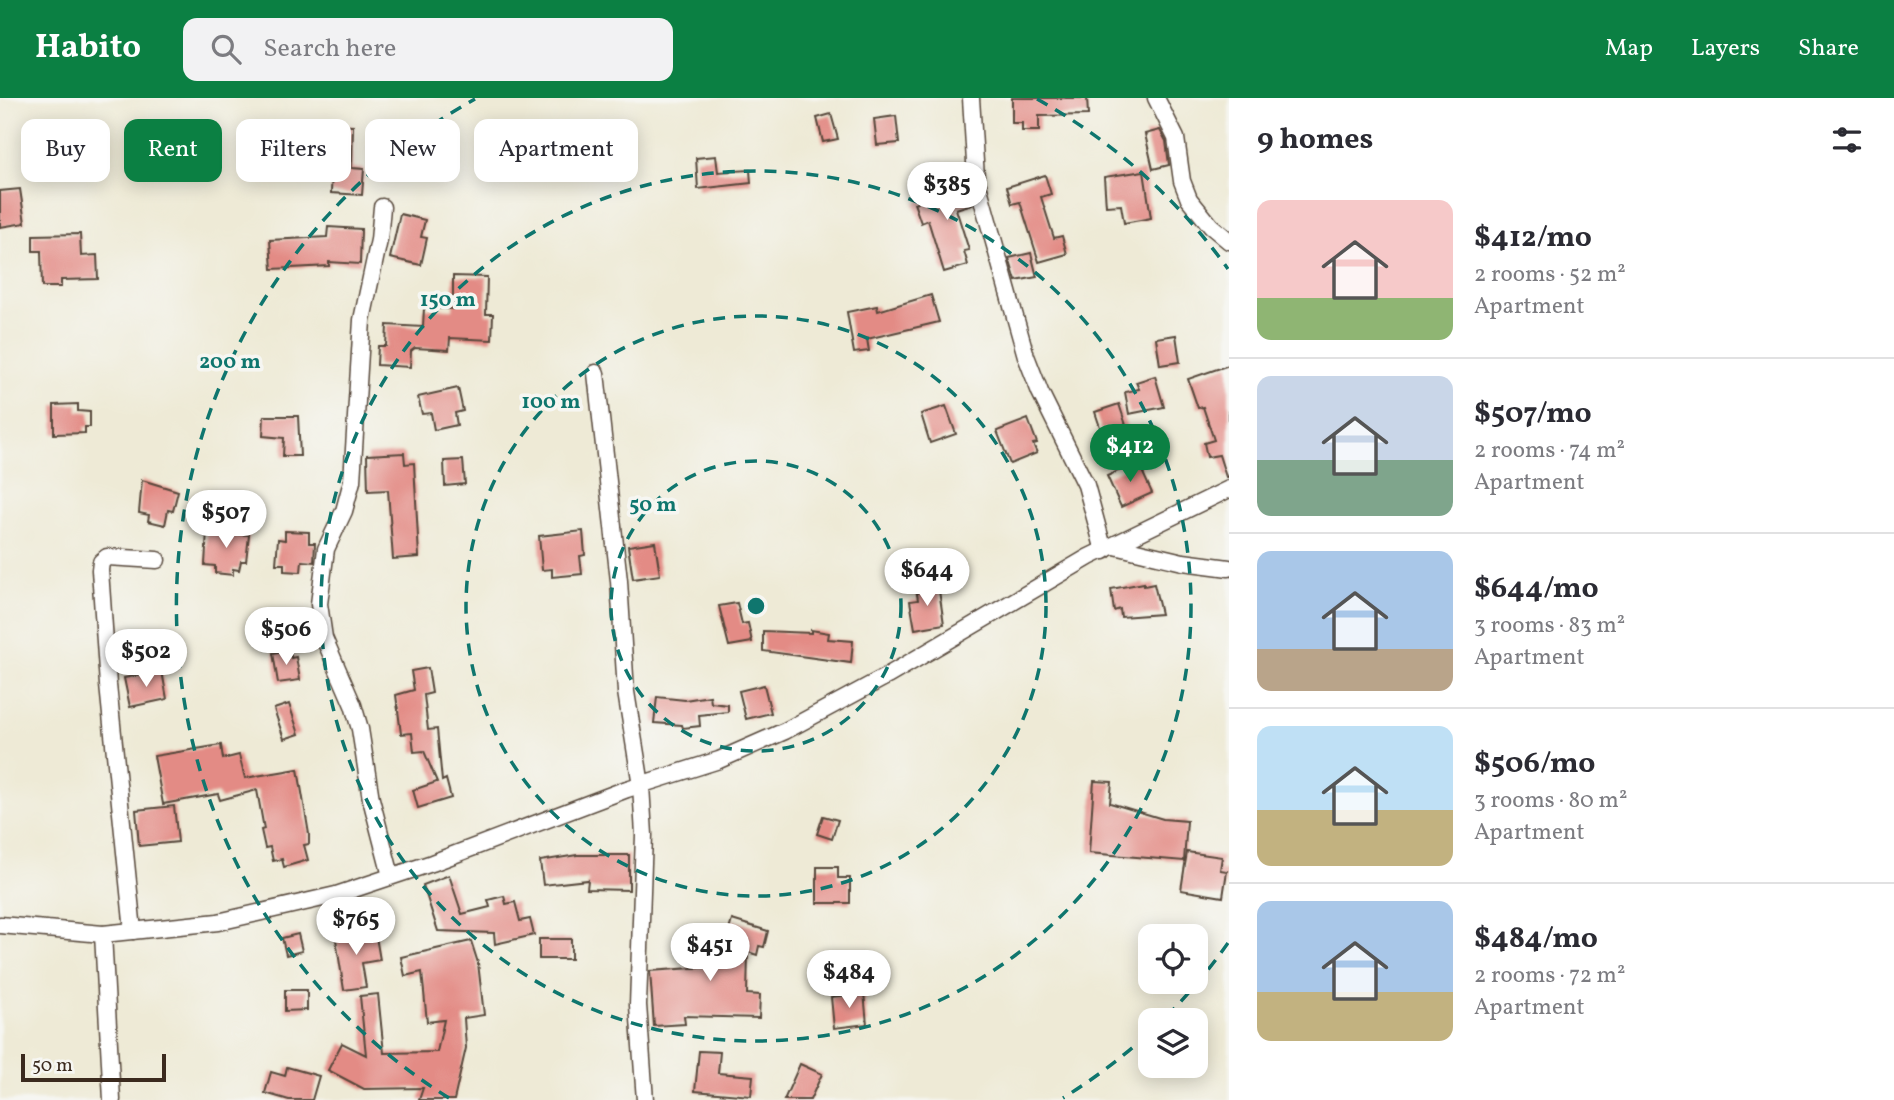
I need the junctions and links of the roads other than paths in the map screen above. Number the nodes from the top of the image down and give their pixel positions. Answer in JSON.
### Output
{"nodes":[{"id":1,"x":971,"y":98,"type":"edge"},
{"id":2,"x":1156,"y":98,"type":"edge"},
{"id":3,"x":382,"y":207,"type":"dead end"},
{"id":4,"x":1229,"y":241,"type":"edge"},
{"id":5,"x":596,"y":373,"type":"dead end"},
{"id":6,"x":1229,"y":489,"type":"edge"},
{"id":7,"x":1109,"y":548,"type":"junction"},
{"id":8,"x":157,"y":560,"type":"dead end"},
{"id":9,"x":1229,"y":568,"type":"edge"},
{"id":10,"x":641,"y":785,"type":"junction"},
{"id":11,"x":391,"y":876,"type":"junction"},
{"id":12,"x":0,"y":925,"type":"edge"},
{"id":13,"x":133,"y":931,"type":"junction"},
{"id":14,"x":103,"y":933,"type":"junction"},
{"id":15,"x":112,"y":1100,"type":"edge"},
{"id":16,"x":645,"y":1100,"type":"edge"}],
"edges":[{"from":1,"to":7,"type":"street"},
{"from":2,"to":4,"type":"street"},
{"from":3,"to":11,"type":"street"},
{"from":5,"to":10,"type":"street"},
{"from":6,"to":7,"type":"street"},
{"from":7,"to":9,"type":"street"},
{"from":7,"to":10,"type":"street"},
{"from":8,"to":13,"type":"street"},
{"from":10,"to":11,"type":"street"},
{"from":10,"to":16,"type":"street"},
{"from":11,"to":13,"type":"street"},
{"from":12,"to":14,"type":"street"},
{"from":13,"to":14,"type":"street"},
{"from":14,"to":15,"type":"street"}]}
